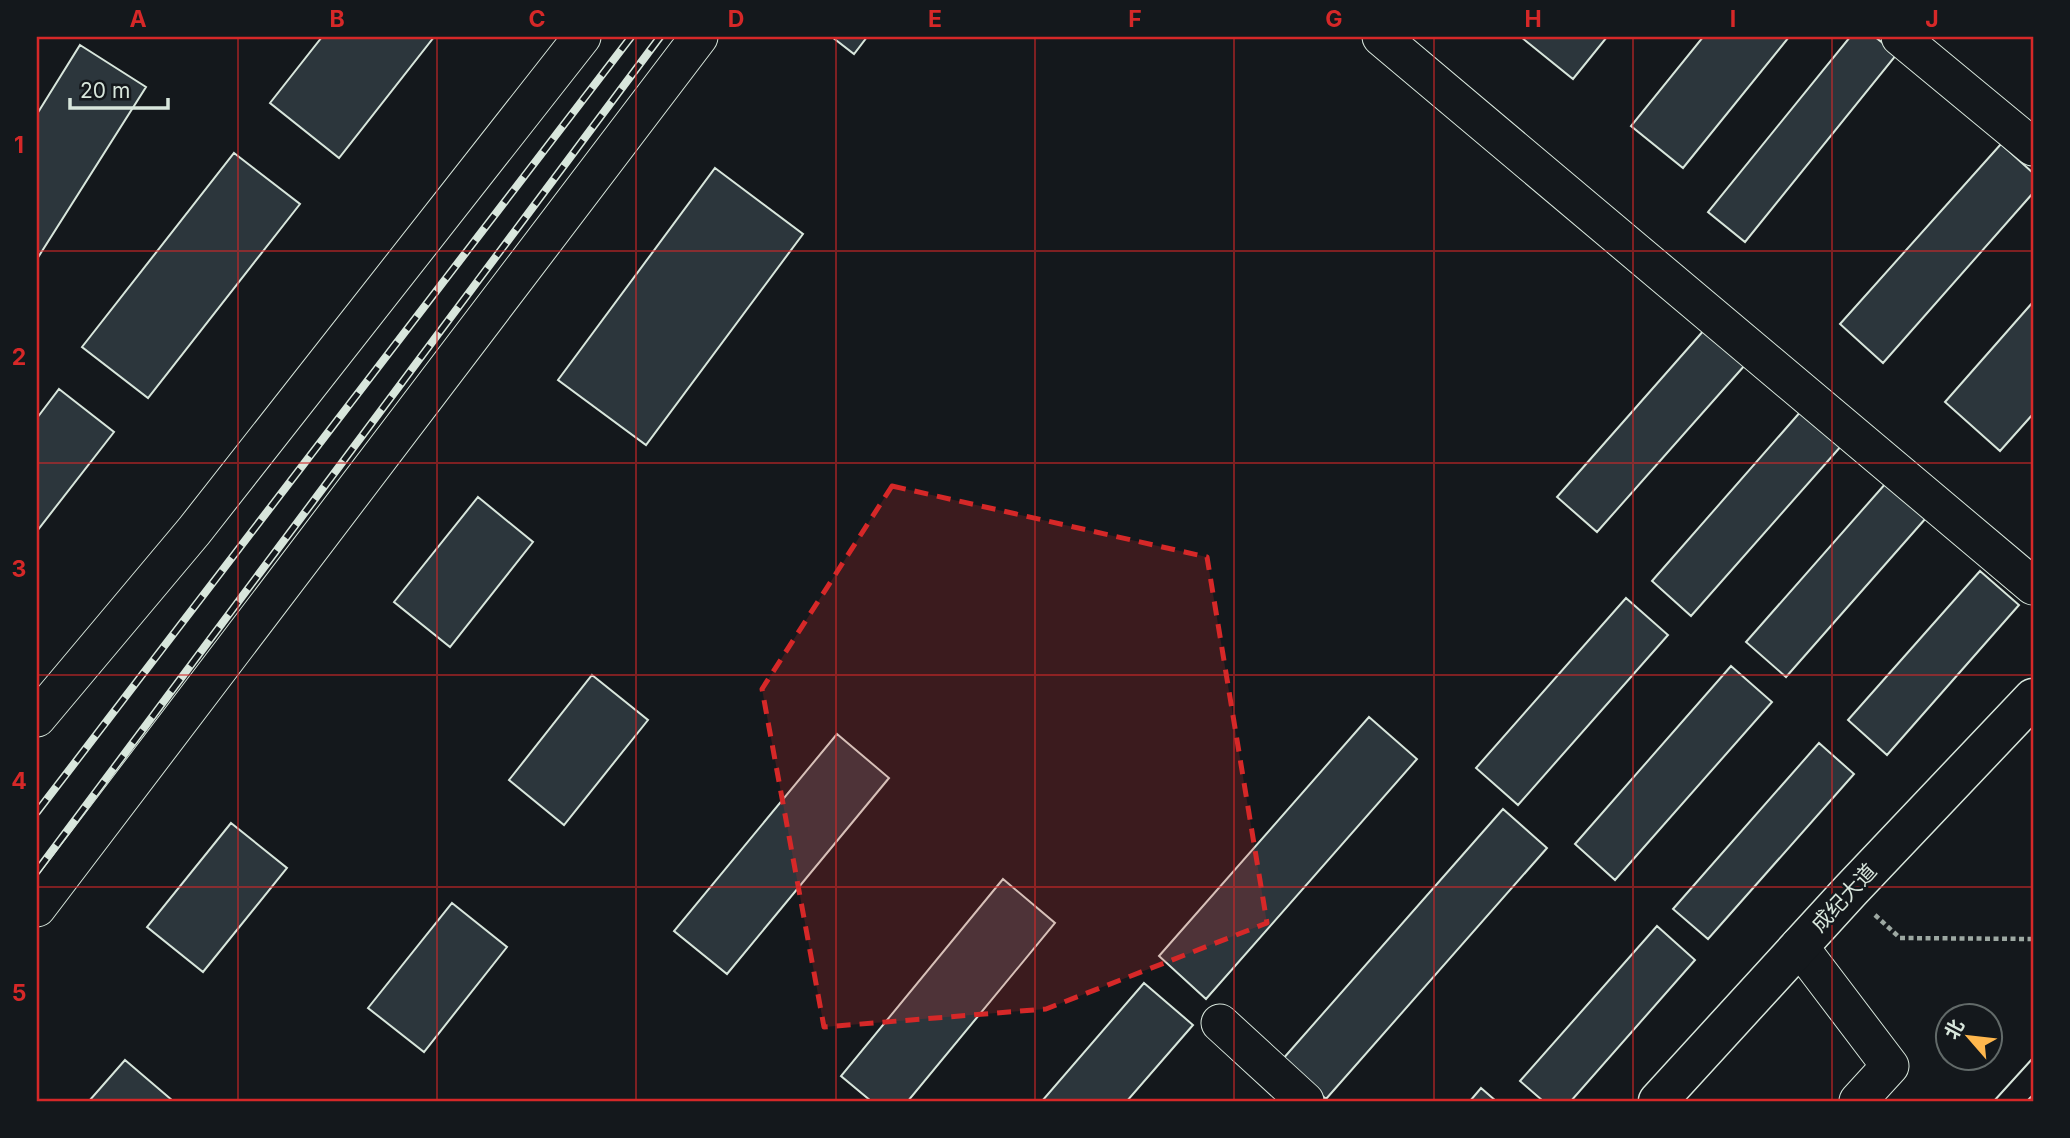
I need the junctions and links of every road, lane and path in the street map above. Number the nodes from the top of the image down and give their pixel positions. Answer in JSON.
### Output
{"nodes":[{"id":1,"x":582,"y":37,"type":"edge"},
{"id":2,"x":699,"y":37,"type":"edge"},
{"id":3,"x":1381,"y":37,"type":"edge"},
{"id":4,"x":1900,"y":37,"type":"edge"},
{"id":5,"x":2033,"y":147,"type":"edge"},
{"id":6,"x":2033,"y":586,"type":"edge"},
{"id":7,"x":2033,"y":698,"type":"edge"},
{"id":8,"x":37,"y":718,"type":"edge"},
{"id":9,"x":1850,"y":891,"type":"junction"},
{"id":10,"x":37,"y":908,"type":"edge"},
{"id":11,"x":2033,"y":939,"type":"edge"},
{"id":12,"x":1799,"y":946,"type":"junction"},
{"id":13,"x":1220,"y":1023,"type":"dead end"},
{"id":14,"x":1305,"y":1101,"type":"edge"},
{"id":15,"x":1658,"y":1101,"type":"edge"},
{"id":16,"x":1858,"y":1101,"type":"edge"}],
"edges":[{"from":1,"to":8,"type":"street"},
{"from":2,"to":10,"type":"street"},
{"from":3,"to":6,"type":"street"},
{"from":4,"to":5,"type":"street"},
{"from":7,"to":9,"type":"main road","name":"成纪大道"},
{"from":9,"to":11,"type":"path"},
{"from":9,"to":12,"type":"main road","name":"成纪大道"},
{"from":12,"to":15,"type":"main road","name":"成纪大道"},
{"from":12,"to":16,"type":"street"},
{"from":13,"to":14,"type":"street"}]}
